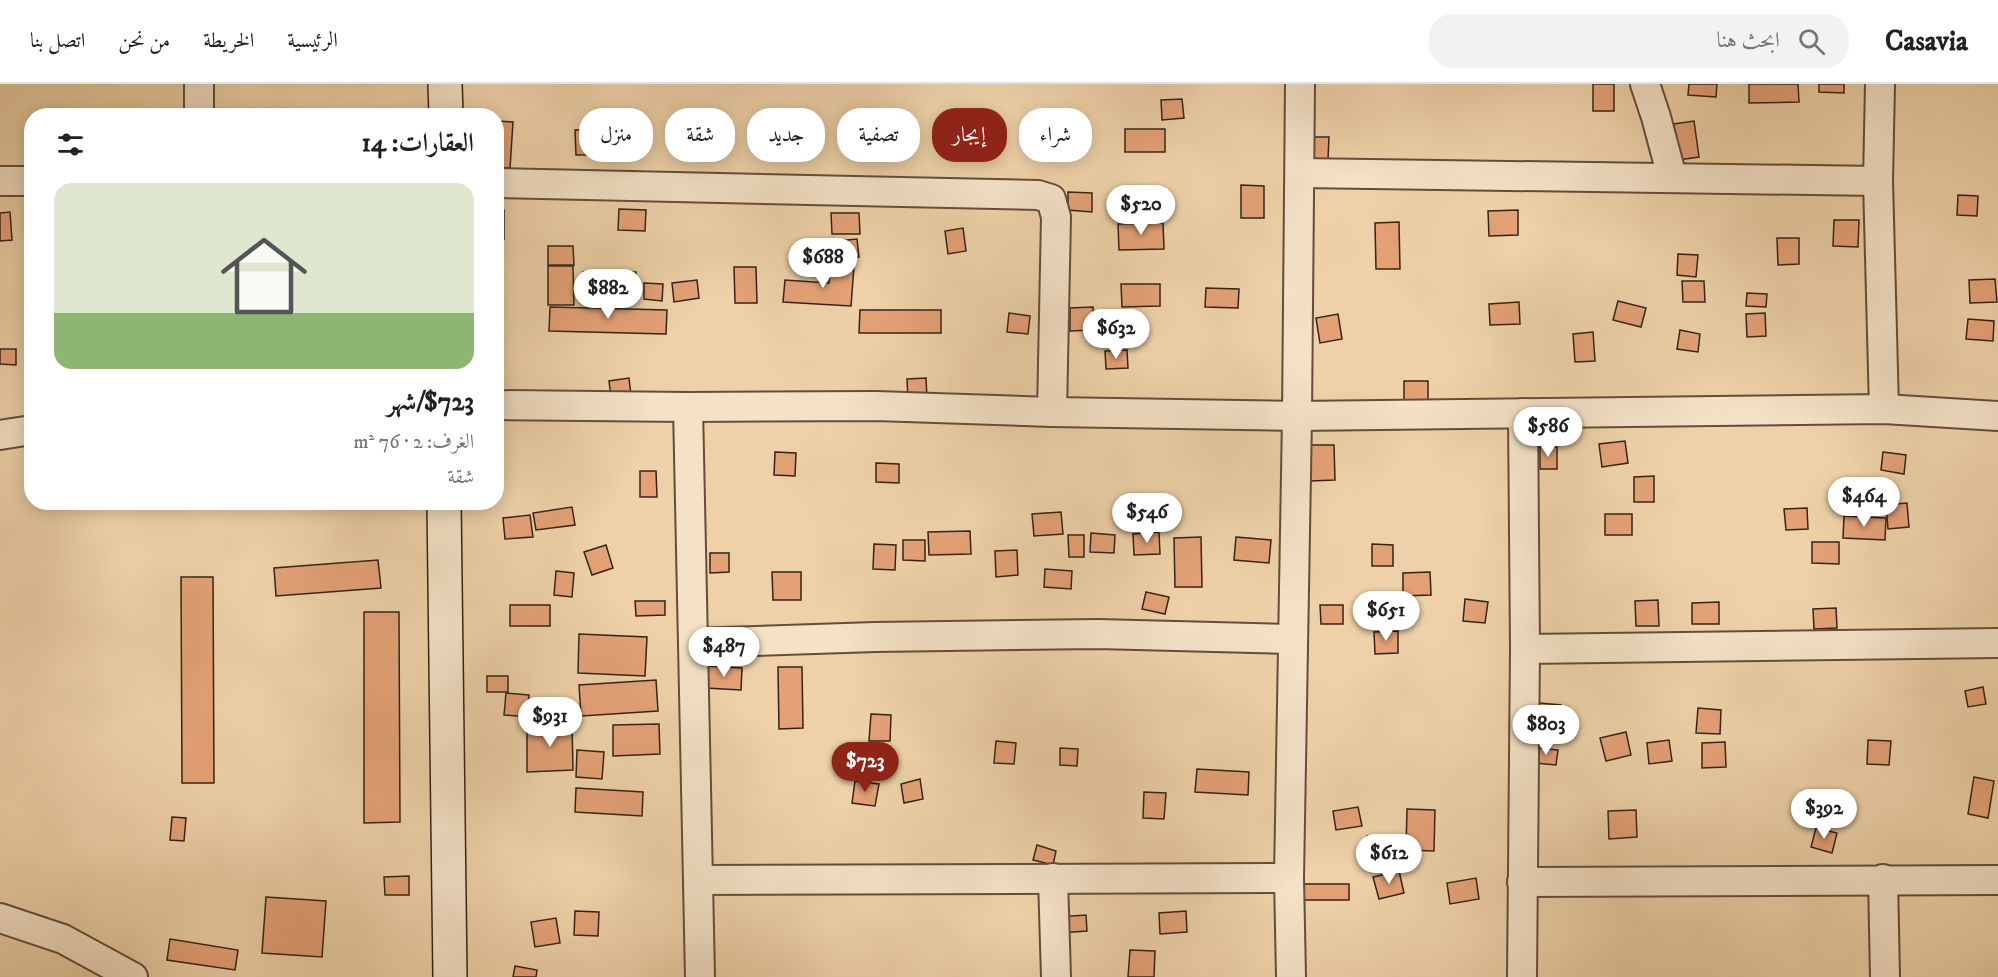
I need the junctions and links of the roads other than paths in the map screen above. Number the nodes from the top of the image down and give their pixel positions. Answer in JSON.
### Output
{"nodes":[{"id":1,"x":199,"y":84,"type":"edge"},
{"id":2,"x":446,"y":84,"type":"edge"},
{"id":3,"x":1300,"y":84,"type":"edge"},
{"id":4,"x":1645,"y":84,"type":"edge"},
{"id":5,"x":1880,"y":84,"type":"edge"},
{"id":6,"x":199,"y":108,"type":"edge"},
{"id":7,"x":446,"y":108,"type":"edge"},
{"id":8,"x":1300,"y":173,"type":"junction"},
{"id":9,"x":1671,"y":177,"type":"junction"},
{"id":10,"x":24,"y":181,"type":"edge"},
{"id":11,"x":1878,"y":181,"type":"junction"},
{"id":12,"x":0,"y":182,"type":"edge"},
{"id":13,"x":504,"y":183,"type":"edge"},
{"id":14,"x":504,"y":405,"type":"edge"},
{"id":15,"x":688,"y":407,"type":"junction"},
{"id":16,"x":1884,"y":409,"type":"junction"},
{"id":17,"x":1052,"y":412,"type":"junction"},
{"id":18,"x":1523,"y":412,"type":"junction"},
{"id":19,"x":1297,"y":416,"type":"junction"},
{"id":20,"x":1998,"y":416,"type":"edge"},
{"id":21,"x":24,"y":431,"type":"edge"},
{"id":22,"x":0,"y":435,"type":"edge"},
{"id":23,"x":444,"y":510,"type":"edge"},
{"id":24,"x":1293,"y":639,"type":"junction"},
{"id":25,"x":693,"y":643,"type":"junction"},
{"id":26,"x":1998,"y":643,"type":"edge"},
{"id":27,"x":1525,"y":649,"type":"junction"},
{"id":28,"x":1053,"y":878,"type":"junction"},
{"id":29,"x":1288,"y":878,"type":"junction"},
{"id":30,"x":1883,"y":879,"type":"junction"},
{"id":31,"x":698,"y":880,"type":"junction"},
{"id":32,"x":1998,"y":880,"type":"edge"},
{"id":33,"x":1522,"y":882,"type":"junction"},
{"id":34,"x":0,"y":918,"type":"edge"},
{"id":35,"x":133,"y":977,"type":"edge"},
{"id":36,"x":450,"y":977,"type":"edge"},
{"id":37,"x":700,"y":977,"type":"edge"},
{"id":38,"x":1056,"y":977,"type":"edge"},
{"id":39,"x":1291,"y":977,"type":"edge"},
{"id":40,"x":1521,"y":977,"type":"edge"},
{"id":41,"x":1885,"y":977,"type":"edge"}],
"edges":[{"from":1,"to":6,"type":"street"},
{"from":2,"to":7,"type":"street"},
{"from":3,"to":8,"type":"street"},
{"from":4,"to":9,"type":"street"},
{"from":5,"to":11,"type":"street"},
{"from":8,"to":9,"type":"street"},
{"from":8,"to":19,"type":"street"},
{"from":9,"to":11,"type":"street"},
{"from":10,"to":12,"type":"street"},
{"from":11,"to":16,"type":"street"},
{"from":13,"to":17,"type":"street"},
{"from":14,"to":15,"type":"street"},
{"from":15,"to":17,"type":"street"},
{"from":15,"to":25,"type":"street"},
{"from":16,"to":18,"type":"street"},
{"from":16,"to":20,"type":"street"},
{"from":17,"to":19,"type":"street"},
{"from":18,"to":19,"type":"street"},
{"from":18,"to":27,"type":"street"},
{"from":19,"to":24,"type":"street"},
{"from":21,"to":22,"type":"street"},
{"from":23,"to":36,"type":"street"},
{"from":24,"to":25,"type":"street"},
{"from":24,"to":29,"type":"street"},
{"from":25,"to":31,"type":"street"},
{"from":26,"to":27,"type":"street"},
{"from":27,"to":33,"type":"street"},
{"from":28,"to":29,"type":"street"},
{"from":28,"to":31,"type":"street"},
{"from":28,"to":38,"type":"street"},
{"from":29,"to":39,"type":"street"},
{"from":30,"to":32,"type":"street"},
{"from":30,"to":33,"type":"street"},
{"from":30,"to":41,"type":"street"},
{"from":31,"to":37,"type":"street"},
{"from":33,"to":40,"type":"street"},
{"from":34,"to":35,"type":"street"}]}
